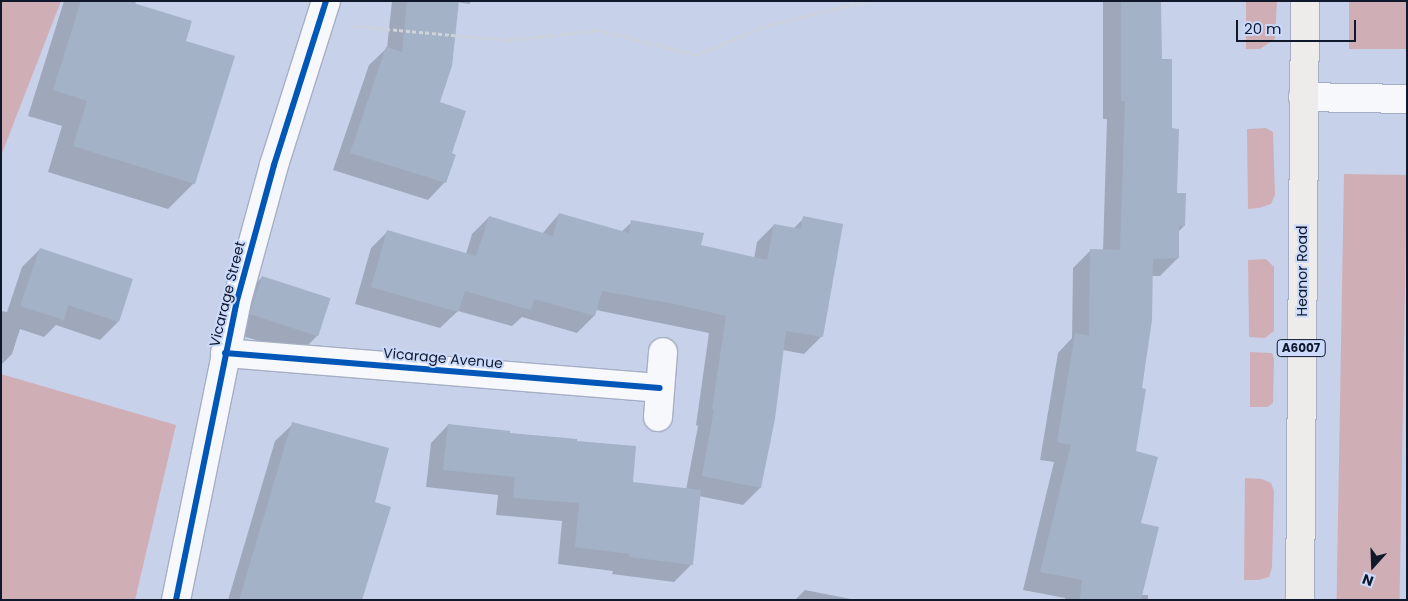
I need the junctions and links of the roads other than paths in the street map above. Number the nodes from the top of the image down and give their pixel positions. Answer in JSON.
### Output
{"nodes":[{"id":1,"x":1304,"y":1,"type":"edge"},
{"id":2,"x":322,"y":12,"type":"edge"},
{"id":3,"x":1303,"y":97,"type":"junction"},
{"id":4,"x":1407,"y":99,"type":"edge"},
{"id":5,"x":663,"y":352,"type":"dead end"},
{"id":6,"x":225,"y":353,"type":"junction"},
{"id":7,"x":660,"y":388,"type":"junction"},
{"id":8,"x":658,"y":417,"type":"dead end"},
{"id":9,"x":176,"y":600,"type":"edge"},
{"id":10,"x":1300,"y":600,"type":"edge"}],
"edges":[{"from":1,"to":3,"type":"main road","name":"Heanor Road","number":"A6007"},
{"from":2,"to":6,"type":"street","name":"Vicarage Street"},
{"from":3,"to":4,"type":"street"},
{"from":3,"to":10,"type":"main road","name":"Heanor Road","number":"A6007"},
{"from":5,"to":7,"type":"street"},
{"from":6,"to":7,"type":"street","name":"Vicarage Avenue"},
{"from":6,"to":9,"type":"street","name":"Vicarage Street"},
{"from":7,"to":8,"type":"street"}]}
